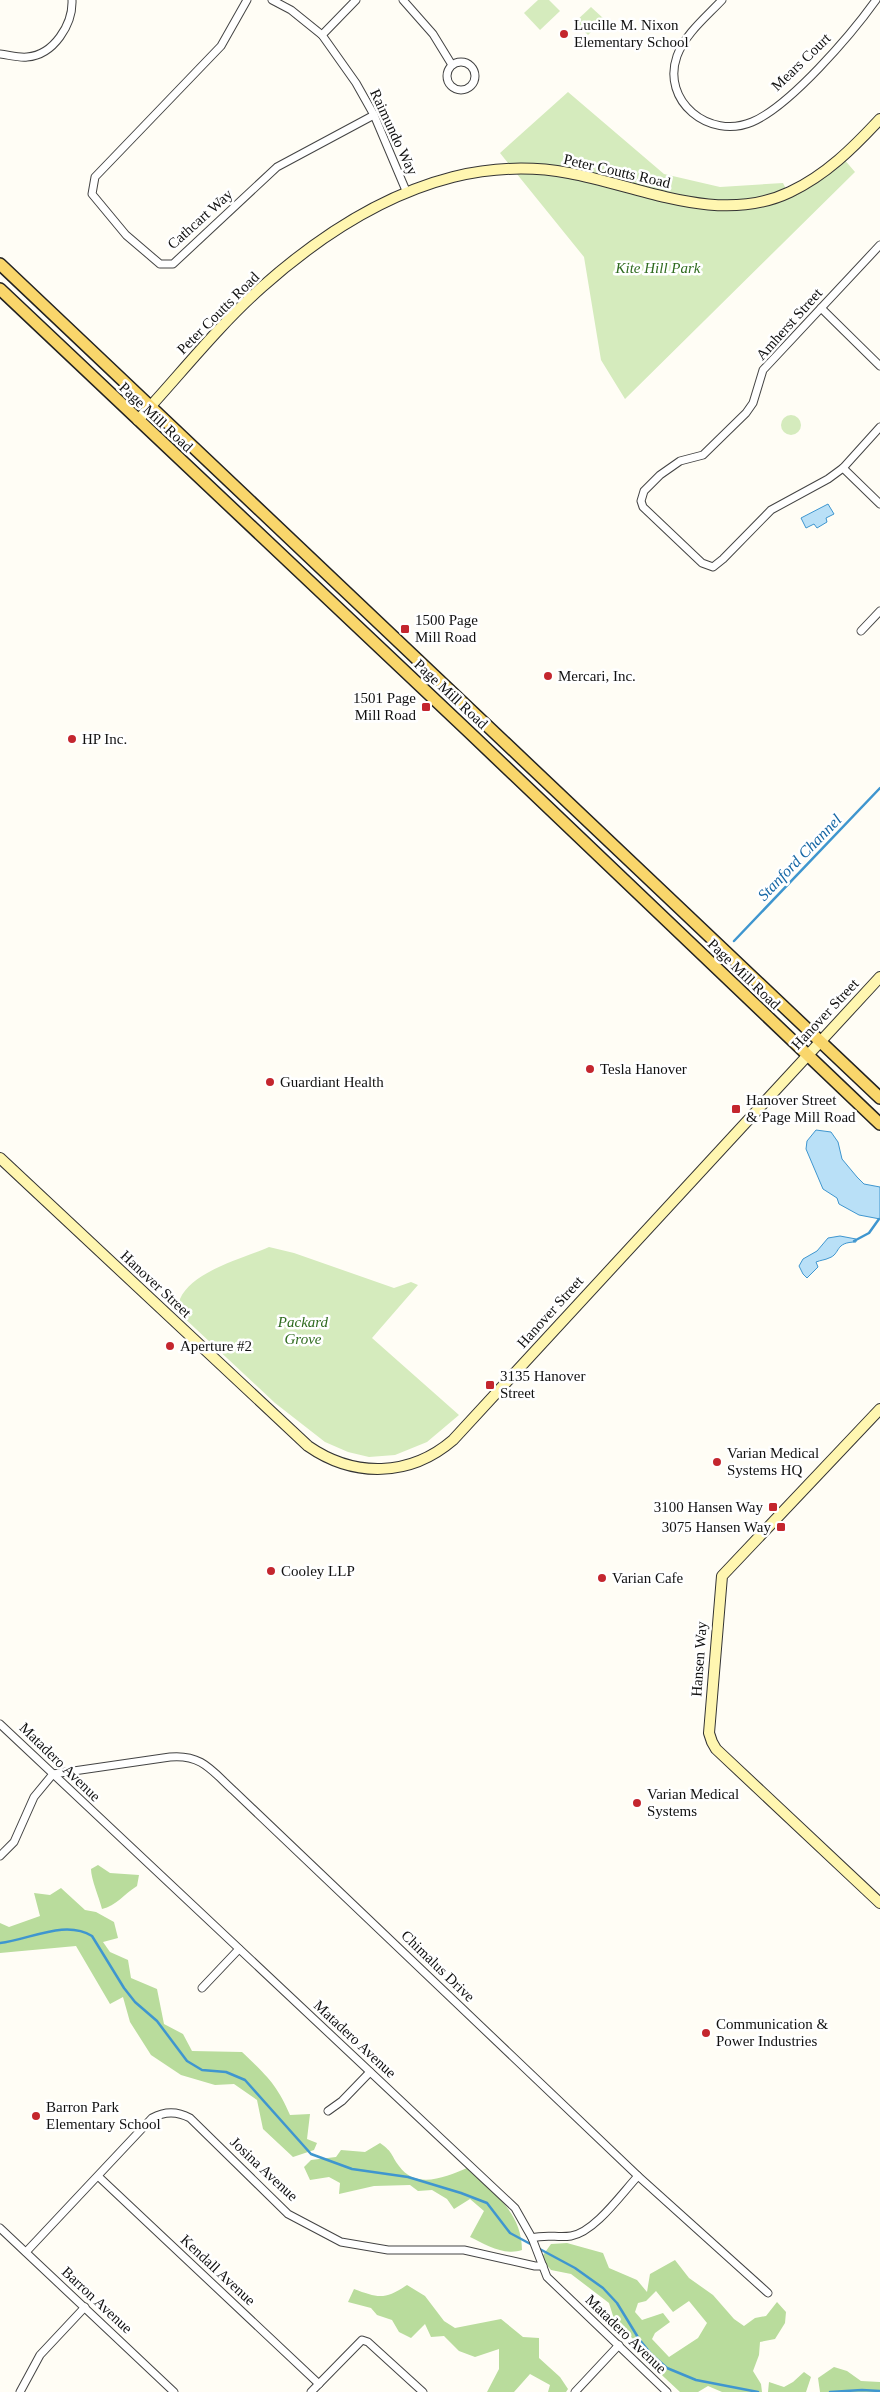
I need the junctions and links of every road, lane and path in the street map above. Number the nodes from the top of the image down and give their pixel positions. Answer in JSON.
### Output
{"nodes":[{"id":1,"x":72,"y":0,"type":"edge"},
{"id":2,"x":247,"y":0,"type":"edge"},
{"id":3,"x":272,"y":0,"type":"edge"},
{"id":4,"x":356,"y":0,"type":"edge"},
{"id":5,"x":403,"y":0,"type":"edge"},
{"id":6,"x":722,"y":0,"type":"edge"},
{"id":7,"x":876,"y":0,"type":"edge"},
{"id":8,"x":322,"y":35,"type":"junction"},
{"id":9,"x":0,"y":54,"type":"edge"},
{"id":10,"x":452,"y":65,"type":"dead end"},
{"id":11,"x":374,"y":115,"type":"junction"},
{"id":12,"x":880,"y":119,"type":"edge"},
{"id":13,"x":407,"y":193,"type":"junction"},
{"id":14,"x":880,"y":245,"type":"edge"},
{"id":15,"x":0,"y":264,"type":"edge"},
{"id":16,"x":0,"y":289,"type":"edge"},
{"id":17,"x":820,"y":308,"type":"junction"},
{"id":18,"x":880,"y":366,"type":"edge"},
{"id":19,"x":151,"y":406,"type":"junction"},
{"id":20,"x":138,"y":420,"type":"junction"},
{"id":21,"x":880,"y":427,"type":"edge"},
{"id":22,"x":843,"y":468,"type":"junction"},
{"id":23,"x":880,"y":504,"type":"edge"},
{"id":24,"x":880,"y":611,"type":"edge"},
{"id":25,"x":861,"y":631,"type":"dead end"},
{"id":26,"x":457,"y":721,"type":"junction"},
{"id":27,"x":484,"y":721,"type":"junction"},
{"id":28,"x":880,"y":977,"type":"edge"},
{"id":29,"x":820,"y":1040,"type":"junction"},
{"id":30,"x":807,"y":1055,"type":"junction"},
{"id":31,"x":880,"y":1098,"type":"edge"},
{"id":32,"x":880,"y":1124,"type":"edge"},
{"id":33,"x":0,"y":1158,"type":"edge"},
{"id":34,"x":880,"y":1409,"type":"edge"},
{"id":35,"x":0,"y":1724,"type":"edge"},
{"id":36,"x":3,"y":1732,"type":"edge"},
{"id":37,"x":53,"y":1774,"type":"junction"},
{"id":38,"x":0,"y":1856,"type":"edge"},
{"id":39,"x":880,"y":1903,"type":"edge"},
{"id":40,"x":239,"y":1949,"type":"junction"},
{"id":41,"x":202,"y":1988,"type":"dead end"},
{"id":42,"x":370,"y":2072,"type":"junction"},
{"id":43,"x":328,"y":2111,"type":"dead end"},
{"id":44,"x":638,"y":2176,"type":"junction"},
{"id":45,"x":99,"y":2177,"type":"junction"},
{"id":46,"x":0,"y":2228,"type":"edge"},
{"id":47,"x":533,"y":2240,"type":"junction"},
{"id":48,"x":26,"y":2252,"type":"junction"},
{"id":49,"x":543,"y":2266,"type":"junction"},
{"id":50,"x":768,"y":2292,"type":"dead end"},
{"id":51,"x":85,"y":2307,"type":"junction"},
{"id":52,"x":619,"y":2345,"type":"junction"},
{"id":53,"x":319,"y":2384,"type":"junction"},
{"id":54,"x":20,"y":2392,"type":"edge"},
{"id":55,"x":174,"y":2392,"type":"edge"},
{"id":56,"x":311,"y":2392,"type":"edge"},
{"id":57,"x":423,"y":2392,"type":"edge"},
{"id":58,"x":575,"y":2392,"type":"edge"},
{"id":59,"x":667,"y":2392,"type":"edge"}],
"edges":[{"from":1,"to":9,"type":"street"},
{"from":2,"to":11,"type":"street","name":"Cathcart Way"},
{"from":3,"to":8,"type":"street","name":"Raimundo Way"},
{"from":4,"to":8,"type":"street"},
{"from":5,"to":10,"type":"street"},
{"from":6,"to":7,"type":"street","name":"Mears Court"},
{"from":8,"to":11,"type":"street","name":"Raimundo Way"},
{"from":11,"to":13,"type":"street","name":"Raimundo Way"},
{"from":12,"to":13,"type":"street","name":"Peter Coutts Road"},
{"from":13,"to":19,"type":"street","name":"Peter Coutts Road"},
{"from":14,"to":17,"type":"street","name":"Amherst Street"},
{"from":15,"to":19,"type":"main road","name":"Page Mill Road"},
{"from":16,"to":20,"type":"main road","name":"Page Mill Road"},
{"from":17,"to":18,"type":"street"},
{"from":17,"to":22,"type":"street","name":"Amherst Street"},
{"from":19,"to":20,"type":"street","name":"Peter Coutts Road"},
{"from":19,"to":27,"type":"main road","name":"Page Mill Road"},
{"from":20,"to":26,"type":"main road","name":"Page Mill Road"},
{"from":21,"to":22,"type":"street"},
{"from":22,"to":23,"type":"street"},
{"from":24,"to":25,"type":"street"},
{"from":26,"to":27,"type":"main road"},
{"from":26,"to":30,"type":"main road","name":"Page Mill Road"},
{"from":27,"to":29,"type":"main road","name":"Page Mill Road"},
{"from":28,"to":29,"type":"street","name":"Hanover Street"},
{"from":29,"to":30,"type":"street","name":"Hanover Street"},
{"from":29,"to":31,"type":"main road","name":"Page Mill Road"},
{"from":30,"to":32,"type":"main road","name":"Page Mill Road"},
{"from":30,"to":33,"type":"street","name":"Hanover Street"},
{"from":34,"to":39,"type":"street","name":"Hansen Way"},
{"from":35,"to":36,"type":"street","name":"Matadero Avenue"},
{"from":36,"to":37,"type":"street","name":"Matadero Avenue"},
{"from":37,"to":38,"type":"street"},
{"from":37,"to":40,"type":"street","name":"Matadero Avenue"},
{"from":37,"to":44,"type":"street","name":"Chimalus Drive"},
{"from":40,"to":41,"type":"street"},
{"from":40,"to":42,"type":"street","name":"Matadero Avenue"},
{"from":42,"to":43,"type":"street"},
{"from":42,"to":47,"type":"street","name":"Matadero Avenue"},
{"from":44,"to":47,"type":"street"},
{"from":44,"to":50,"type":"street","name":"Chimalus Drive"},
{"from":45,"to":48,"type":"street","name":"Josina Avenue"},
{"from":45,"to":49,"type":"street","name":"Josina Avenue"},
{"from":45,"to":53,"type":"street","name":"Kendall Avenue"},
{"from":46,"to":48,"type":"street","name":"Barron Avenue"},
{"from":47,"to":49,"type":"street","name":"Matadero Avenue"},
{"from":48,"to":51,"type":"street","name":"Barron Avenue"},
{"from":49,"to":52,"type":"street","name":"Matadero Avenue"},
{"from":51,"to":54,"type":"street"},
{"from":51,"to":55,"type":"street","name":"Barron Avenue"},
{"from":52,"to":58,"type":"street"},
{"from":52,"to":59,"type":"street","name":"Matadero Avenue"},
{"from":53,"to":56,"type":"street"},
{"from":53,"to":57,"type":"street"}]}
